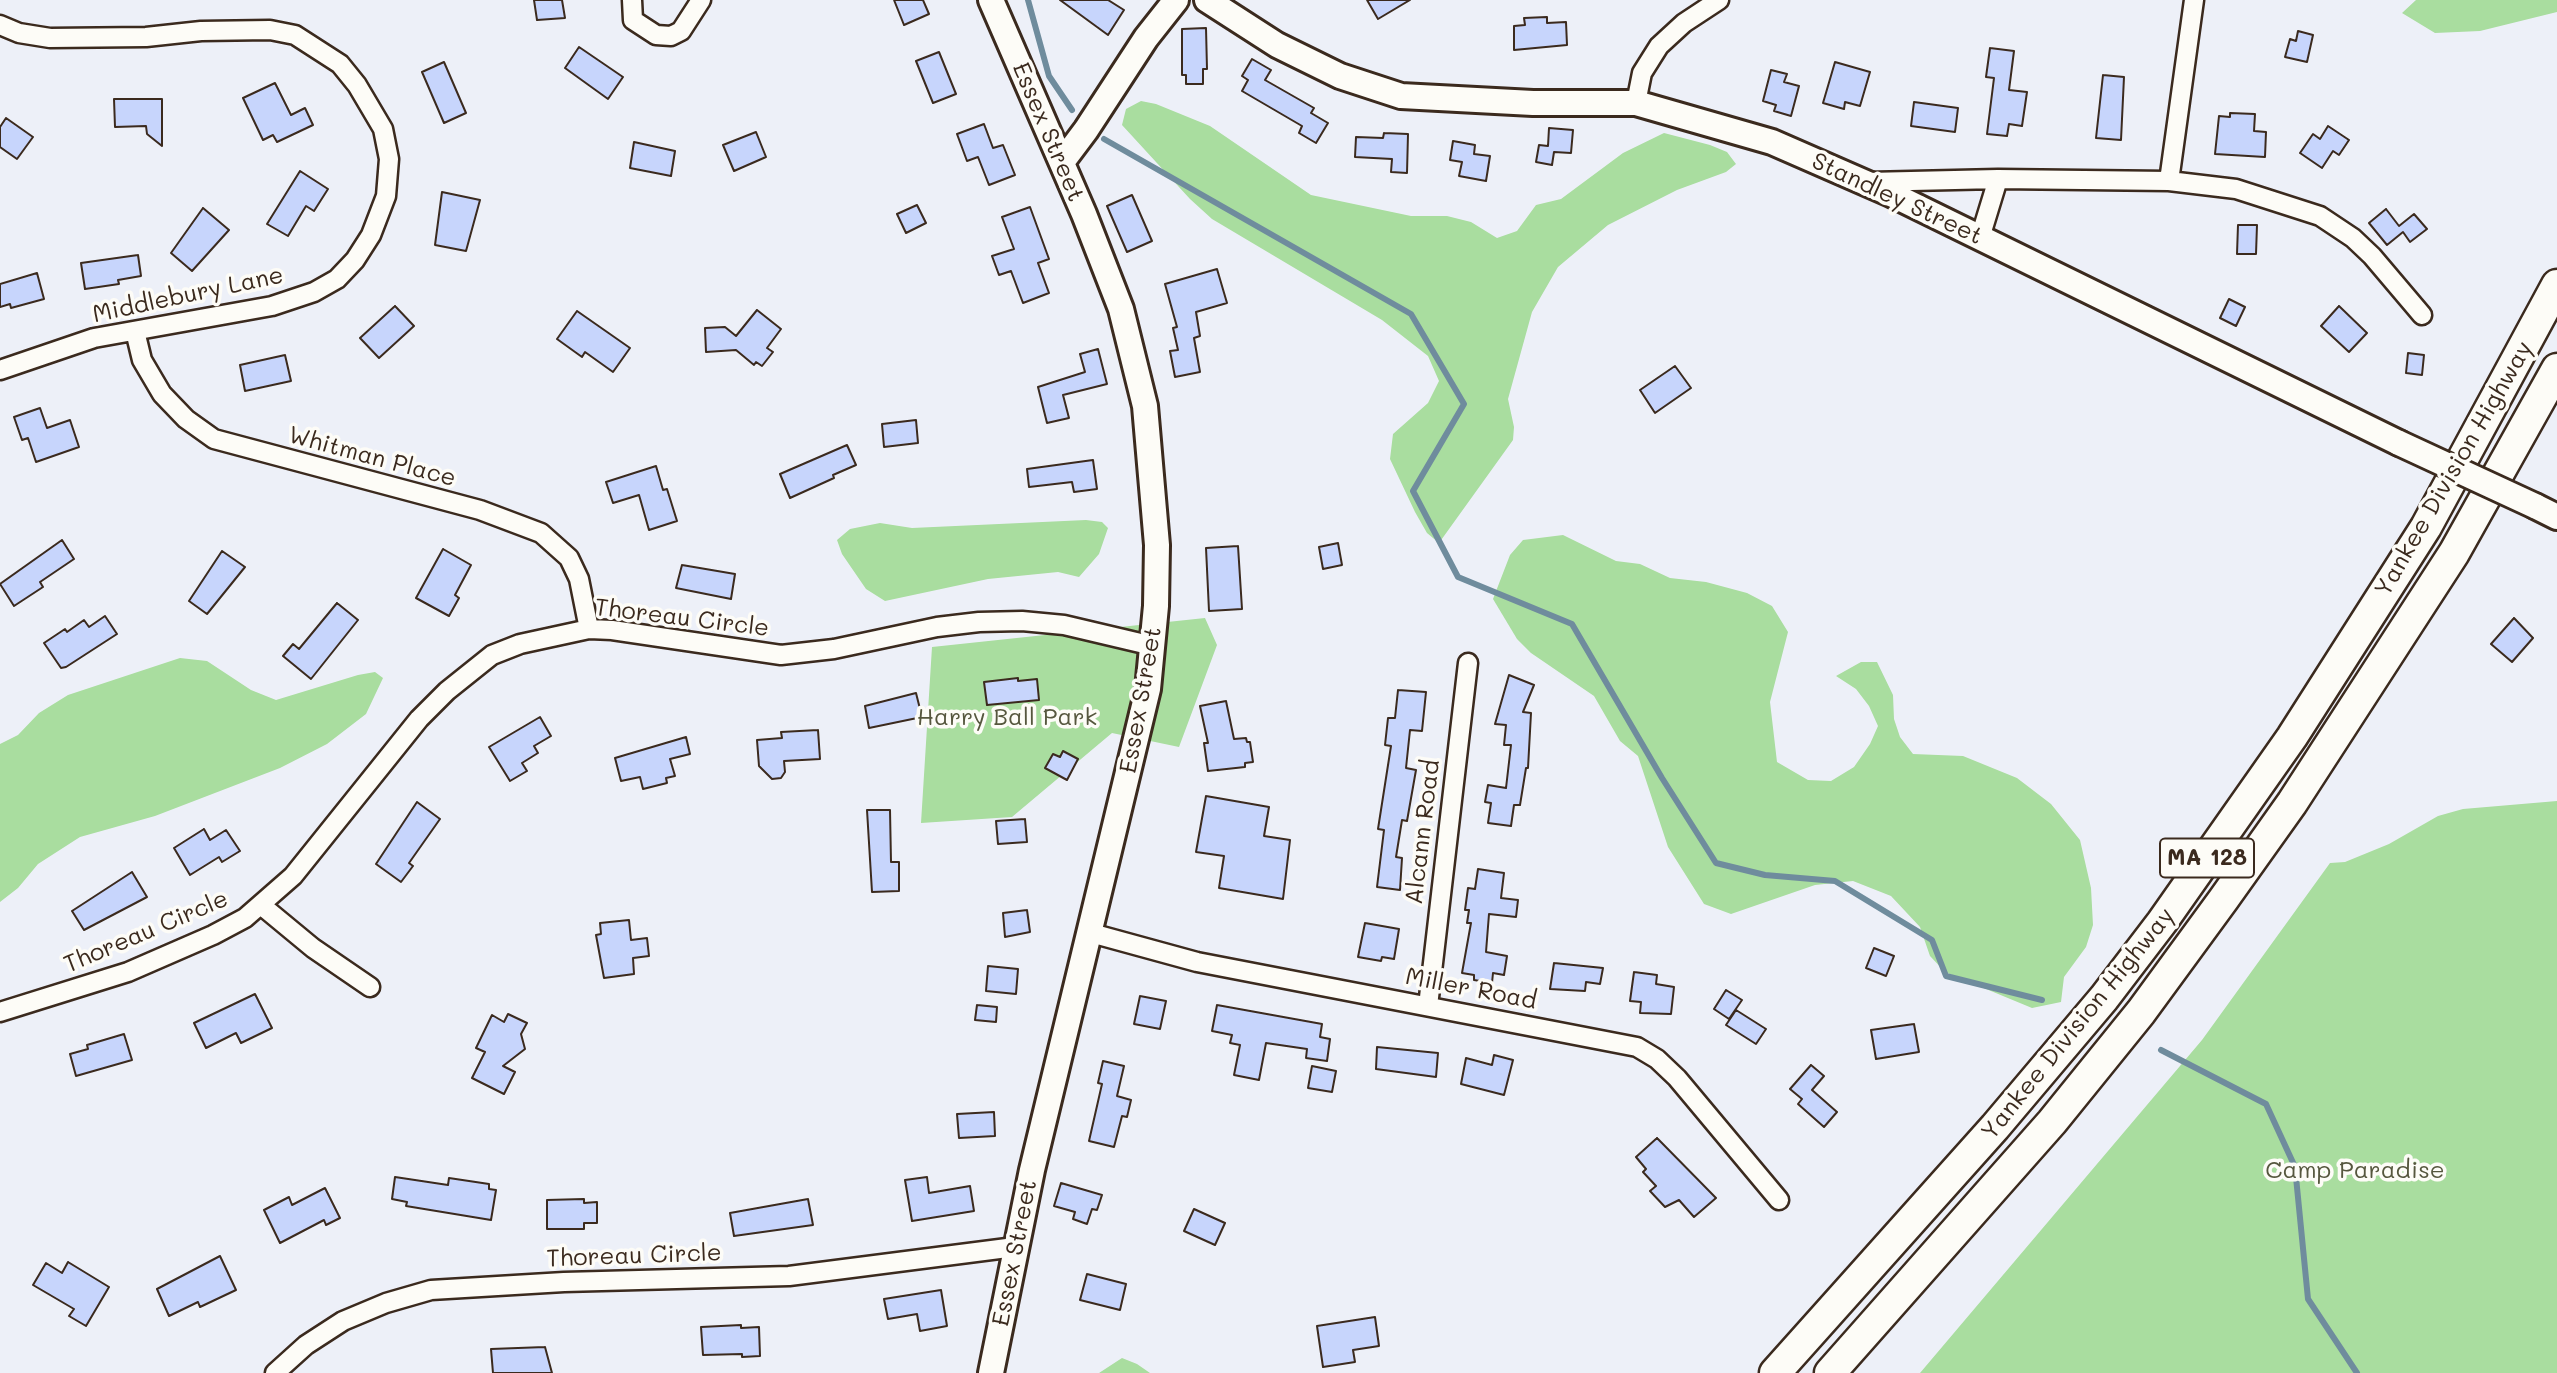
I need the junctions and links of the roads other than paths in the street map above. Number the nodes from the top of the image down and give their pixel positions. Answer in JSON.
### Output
{"nodes":[{"id":1,"x":632,"y":0,"type":"edge"},
{"id":2,"x":701,"y":0,"type":"edge"},
{"id":3,"x":991,"y":0,"type":"edge"},
{"id":4,"x":1176,"y":0,"type":"edge"},
{"id":5,"x":1207,"y":0,"type":"edge"},
{"id":6,"x":1719,"y":0,"type":"edge"},
{"id":7,"x":2194,"y":0,"type":"edge"},
{"id":8,"x":0,"y":25,"type":"edge"},
{"id":9,"x":1636,"y":103,"type":"junction"},
{"id":10,"x":1062,"y":162,"type":"junction"},
{"id":11,"x":1998,"y":179,"type":"junction"},
{"id":12,"x":2169,"y":181,"type":"junction"},
{"id":13,"x":1864,"y":182,"type":"junction"},
{"id":14,"x":1980,"y":238,"type":"junction"},
{"id":15,"x":2557,"y":285,"type":"edge"},
{"id":16,"x":2422,"y":315,"type":"dead end"},
{"id":17,"x":135,"y":331,"type":"junction"},
{"id":18,"x":2557,"y":369,"type":"edge"},
{"id":19,"x":0,"y":370,"type":"edge"},
{"id":20,"x":2546,"y":512,"type":"edge"},
{"id":21,"x":589,"y":629,"type":"junction"},
{"id":22,"x":1153,"y":646,"type":"junction"},
{"id":23,"x":1468,"y":663,"type":"dead end"},
{"id":24,"x":261,"y":905,"type":"junction"},
{"id":25,"x":1091,"y":933,"type":"junction"},
{"id":26,"x":370,"y":986,"type":"dead end"},
{"id":27,"x":1428,"y":1006,"type":"junction"},
{"id":28,"x":0,"y":1012,"type":"edge"},
{"id":29,"x":1779,"y":1200,"type":"dead end"},
{"id":30,"x":1015,"y":1247,"type":"junction"},
{"id":31,"x":275,"y":1373,"type":"edge"},
{"id":32,"x":992,"y":1373,"type":"edge"},
{"id":33,"x":1775,"y":1373,"type":"edge"},
{"id":34,"x":1830,"y":1373,"type":"edge"}],
"edges":[{"from":1,"to":2,"type":"street"},
{"from":3,"to":10,"type":"street","name":"Essex Street"},
{"from":4,"to":10,"type":"street"},
{"from":5,"to":9,"type":"street","name":"Standley Street"},
{"from":6,"to":9,"type":"street"},
{"from":7,"to":12,"type":"street"},
{"from":8,"to":17,"type":"street","name":"Middlebury Lane"},
{"from":9,"to":13,"type":"street","name":"Standley Street"},
{"from":10,"to":22,"type":"street","name":"Essex Street"},
{"from":11,"to":12,"type":"street"},
{"from":11,"to":13,"type":"street"},
{"from":11,"to":14,"type":"street"},
{"from":12,"to":16,"type":"street"},
{"from":13,"to":14,"type":"street","name":"Standley Street"},
{"from":14,"to":20,"type":"street","name":"Standley Street","bridge":true},
{"from":15,"to":33,"type":"highway","name":"Yankee Division Highway","number":"MA 128"},
{"from":17,"to":19,"type":"street","name":"Middlebury Lane"},
{"from":17,"to":21,"type":"street","name":"Whitman Place"},
{"from":18,"to":34,"type":"highway","name":"Yankee Division Highway","number":"MA 128"},
{"from":21,"to":22,"type":"street","name":"Thoreau Circle"},
{"from":21,"to":24,"type":"street","name":"Thoreau Circle"},
{"from":22,"to":25,"type":"street","name":"Essex Street"},
{"from":23,"to":27,"type":"street","name":"Alcann Road"},
{"from":24,"to":26,"type":"street"},
{"from":24,"to":28,"type":"street","name":"Thoreau Circle"},
{"from":25,"to":27,"type":"street","name":"Miller Road"},
{"from":25,"to":30,"type":"street","name":"Essex Street"},
{"from":27,"to":29,"type":"street","name":"Miller Road"},
{"from":30,"to":31,"type":"street","name":"Thoreau Circle"},
{"from":30,"to":32,"type":"street","name":"Essex Street"}]}
